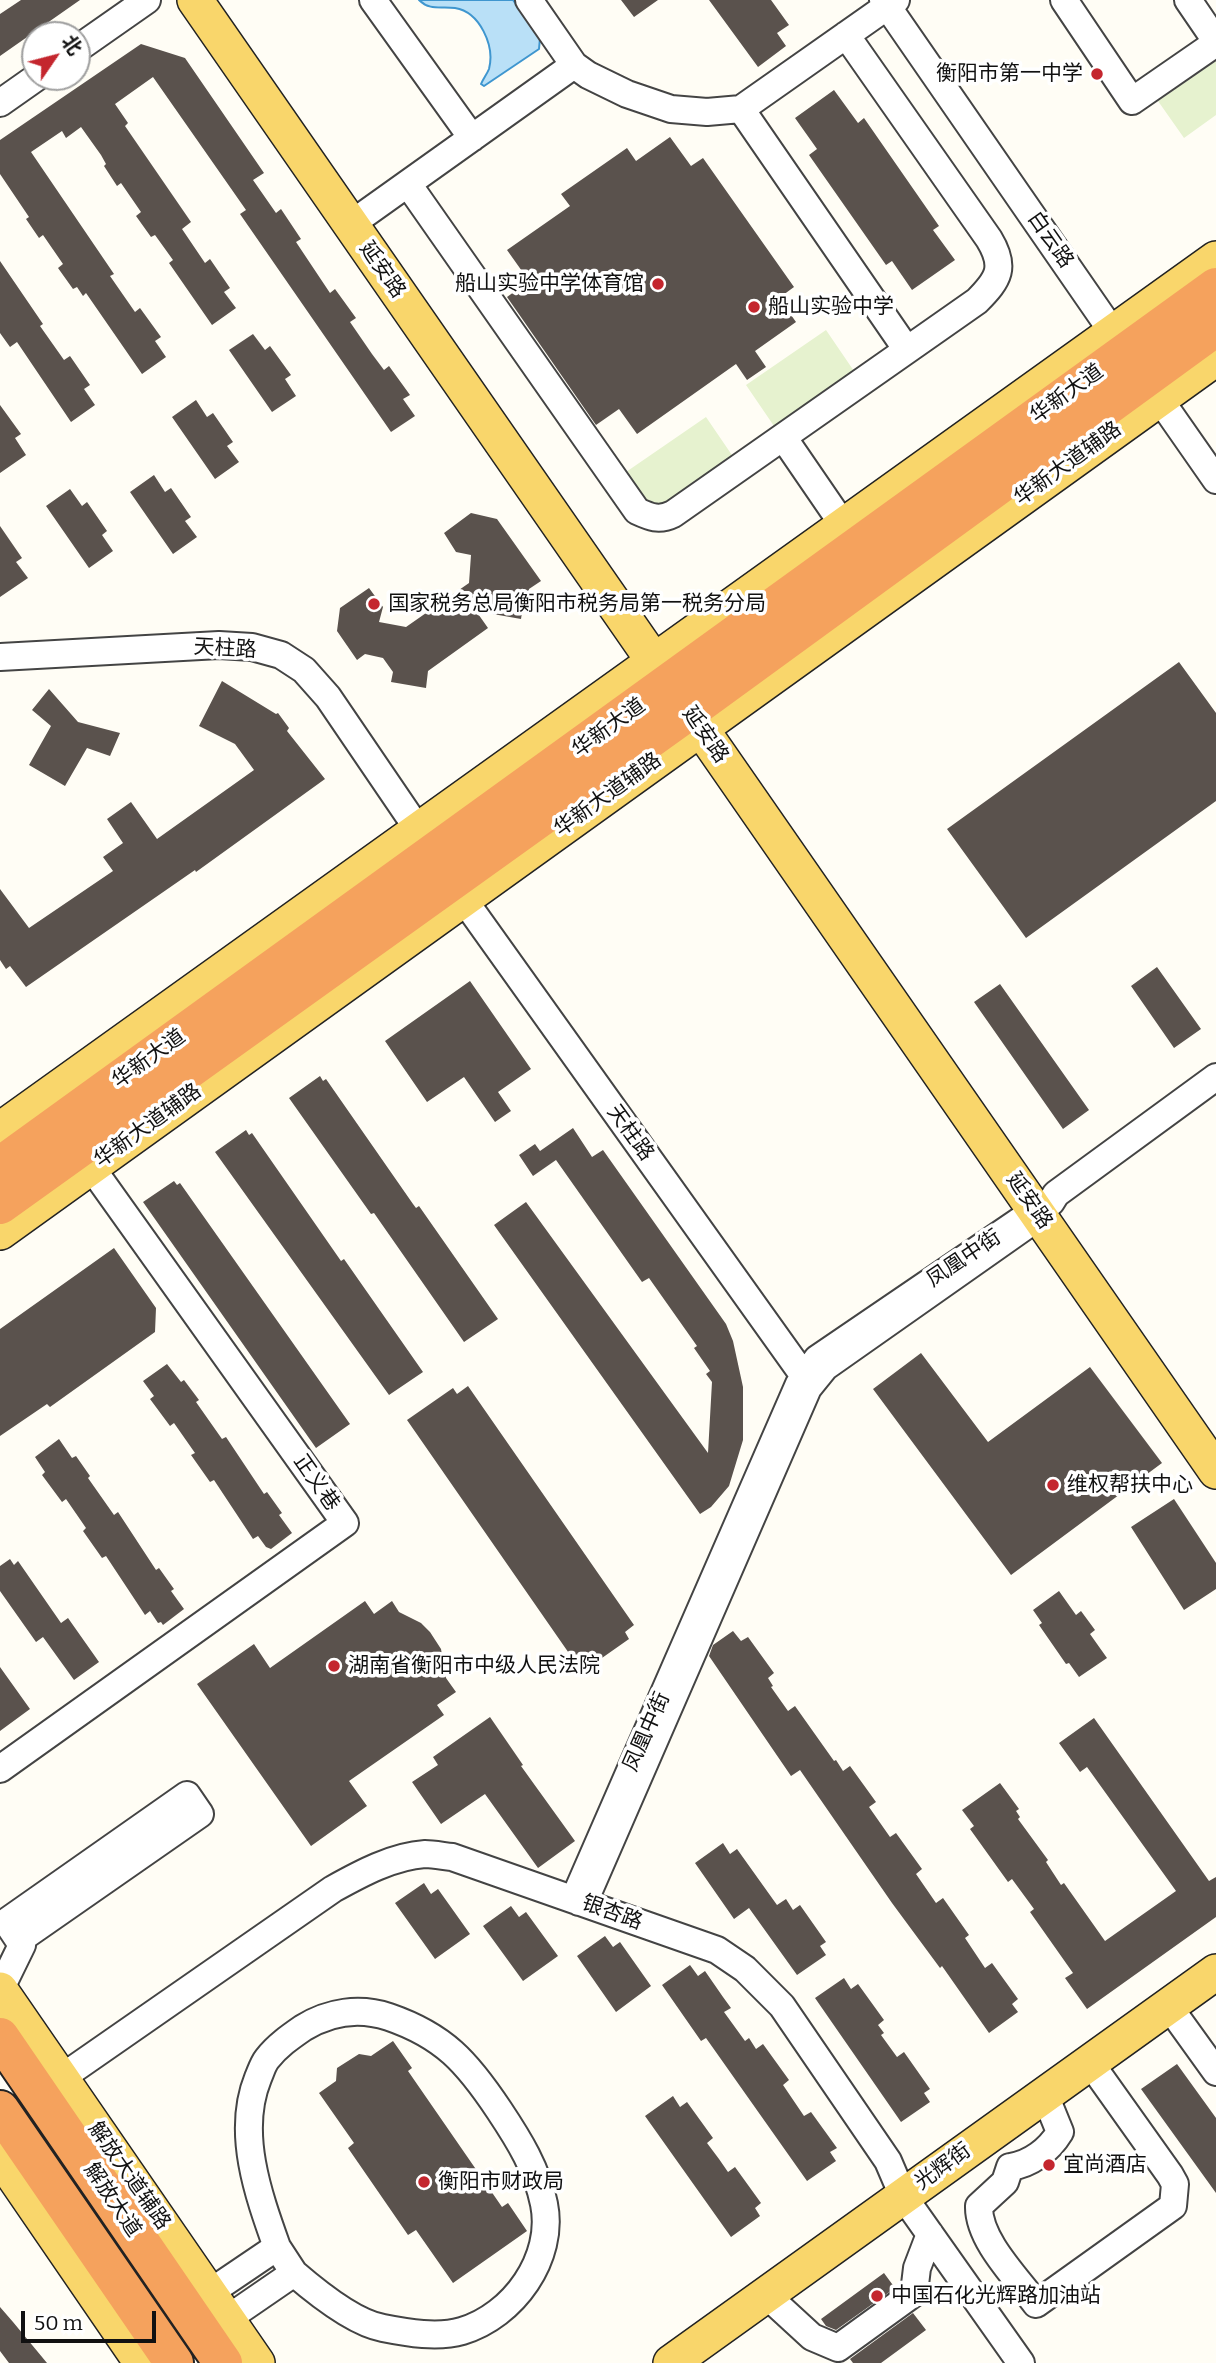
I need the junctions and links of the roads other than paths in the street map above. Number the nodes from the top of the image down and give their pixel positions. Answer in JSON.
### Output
{"nodes":[{"id":1,"x":147,"y":0,"type":"edge"},
{"id":2,"x":195,"y":0,"type":"edge"},
{"id":3,"x":215,"y":0,"type":"edge"},
{"id":4,"x":373,"y":0,"type":"edge"},
{"id":5,"x":529,"y":0,"type":"edge"},
{"id":6,"x":1064,"y":0,"type":"edge"},
{"id":7,"x":1188,"y":0,"type":"edge"},
{"id":8,"x":891,"y":1,"type":"edge"},
{"id":9,"x":846,"y":35,"type":"junction"},
{"id":10,"x":91,"y":39,"type":"edge"},
{"id":11,"x":1216,"y":42,"type":"edge"},
{"id":12,"x":574,"y":65,"type":"junction"},
{"id":13,"x":21,"y":88,"type":"edge"},
{"id":14,"x":0,"y":103,"type":"edge"},
{"id":15,"x":741,"y":109,"type":"junction"},
{"id":16,"x":472,"y":138,"type":"junction"},
{"id":17,"x":408,"y":184,"type":"junction"},
{"id":18,"x":358,"y":220,"type":"junction"},
{"id":19,"x":1216,"y":259,"type":"edge"},
{"id":20,"x":1216,"y":287,"type":"edge"},
{"id":21,"x":1216,"y":327,"type":"edge"},
{"id":22,"x":907,"y":350,"type":"junction"},
{"id":23,"x":1216,"y":358,"type":"edge"},
{"id":24,"x":1140,"y":362,"type":"junction"},
{"id":25,"x":783,"y":437,"type":"junction"},
{"id":26,"x":1216,"y":461,"type":"edge"},
{"id":27,"x":1216,"y":480,"type":"edge"},
{"id":28,"x":844,"y":526,"type":"junction"},
{"id":29,"x":0,"y":657,"type":"edge"},
{"id":30,"x":685,"y":691,"type":"junction"},
{"id":31,"x":442,"y":866,"type":"junction"},
{"id":32,"x":1216,"y":1077,"type":"edge"},
{"id":33,"x":1216,"y":1088,"type":"edge"},
{"id":34,"x":104,"y":1091,"type":"junction"},
{"id":35,"x":33,"y":1107,"type":"junction"},
{"id":36,"x":0,"y":1130,"type":"edge"},
{"id":37,"x":0,"y":1166,"type":"edge"},
{"id":38,"x":91,"y":1167,"type":"junction"},
{"id":39,"x":0,"y":1205,"type":"edge"},
{"id":40,"x":1044,"y":1208,"type":"junction"},
{"id":41,"x":0,"y":1232,"type":"edge"},
{"id":42,"x":808,"y":1379,"type":"junction"},
{"id":43,"x":1216,"y":1439,"type":"edge"},
{"id":44,"x":1216,"y":1471,"type":"edge"},
{"id":45,"x":0,"y":1769,"type":"edge"},
{"id":46,"x":579,"y":1902,"type":"junction"},
{"id":47,"x":8,"y":1927,"type":"edge"},
{"id":48,"x":1216,"y":1972,"type":"edge"},
{"id":49,"x":1216,"y":1985,"type":"edge"},
{"id":50,"x":0,"y":1990,"type":"edge"},
{"id":51,"x":1175,"y":2015,"type":"junction"},
{"id":52,"x":15,"y":2036,"type":"edge"},
{"id":53,"x":1096,"y":2071,"type":"junction"},
{"id":54,"x":1216,"y":2071,"type":"edge"},
{"id":55,"x":50,"y":2085,"type":"junction"},
{"id":56,"x":0,"y":2110,"type":"edge"},
{"id":57,"x":1001,"y":2156,"type":"junction"},
{"id":58,"x":0,"y":2157,"type":"edge"},
{"id":59,"x":906,"y":2201,"type":"junction"},
{"id":60,"x":930,"y":2234,"type":"junction"},
{"id":61,"x":276,"y":2247,"type":"junction"},
{"id":62,"x":294,"y":2273,"type":"junction"},
{"id":63,"x":771,"y":2298,"type":"junction"},
{"id":64,"x":218,"y":2306,"type":"junction"},
{"id":65,"x":142,"y":2363,"type":"edge"},
{"id":66,"x":174,"y":2363,"type":"edge"},
{"id":67,"x":223,"y":2363,"type":"edge"},
{"id":68,"x":257,"y":2363,"type":"edge"},
{"id":69,"x":671,"y":2363,"type":"edge"},
{"id":70,"x":691,"y":2363,"type":"edge"},
{"id":71,"x":1021,"y":2363,"type":"edge"}],
"edges":[{"from":1,"to":10,"type":"street"},
{"from":2,"to":18,"type":"main road","name":"延安路"},
{"from":3,"to":18,"type":"main road","name":"延安路"},
{"from":4,"to":16,"type":"street"},
{"from":5,"to":12,"type":"street"},
{"from":6,"to":11,"type":"street"},
{"from":7,"to":11,"type":"street"},
{"from":8,"to":9,"type":"street"},
{"from":8,"to":24,"type":"street","name":"白云路"},
{"from":9,"to":15,"type":"street"},
{"from":9,"to":22,"type":"street"},
{"from":12,"to":15,"type":"street"},
{"from":12,"to":16,"type":"street"},
{"from":13,"to":14,"type":"street"},
{"from":15,"to":22,"type":"street"},
{"from":16,"to":17,"type":"street"},
{"from":17,"to":18,"type":"street"},
{"from":17,"to":25,"type":"street"},
{"from":18,"to":30,"type":"main road","name":"延安路"},
{"from":19,"to":24,"type":"main road","name":"华新大道辅路"},
{"from":20,"to":24,"type":"highway","name":"华新大道"},
{"from":21,"to":24,"type":"highway","name":"华新大道"},
{"from":22,"to":25,"type":"street"},
{"from":23,"to":24,"type":"main road","name":"华新大道辅路"},
{"from":24,"to":26,"type":"street","name":"白云路"},
{"from":24,"to":27,"type":"street","name":"白云路"},
{"from":24,"to":28,"type":"main road","name":"华新大道辅路"},
{"from":24,"to":30,"type":"highway","name":"华新大道"},
{"from":25,"to":28,"type":"street"},
{"from":28,"to":30,"type":"main road","name":"华新大道辅路"},
{"from":29,"to":31,"type":"street","name":"天柱路"},
{"from":30,"to":31,"type":"highway","name":"华新大道"},
{"from":30,"to":31,"type":"main road","name":"华新大道辅路"},
{"from":30,"to":40,"type":"main road","name":"延安路"},
{"from":31,"to":34,"type":"highway","name":"华新大道"},
{"from":31,"to":35,"type":"main road","name":"华新大道辅路"},
{"from":31,"to":38,"type":"main road","name":"华新大道辅路"},
{"from":31,"to":39,"type":"highway","name":"华新大道"},
{"from":31,"to":42,"type":"street","name":"天柱路"},
{"from":32,"to":40,"type":"street","name":"凤凰中街"},
{"from":33,"to":40,"type":"street","name":"凤凰中街"},
{"from":34,"to":35,"type":"highway"},
{"from":34,"to":37,"type":"highway","name":"华新大道"},
{"from":35,"to":36,"type":"main road","name":"华新大道辅路"},
{"from":38,"to":41,"type":"main road","name":"华新大道辅路"},
{"from":38,"to":45,"type":"street","name":"正义巷"},
{"from":40,"to":42,"type":"street","name":"凤凰中街"},
{"from":40,"to":43,"type":"main road","name":"延安路"},
{"from":40,"to":44,"type":"main road","name":"延安路"},
{"from":42,"to":46,"type":"street","name":"凤凰中街"},
{"from":46,"to":55,"type":"street","name":"银杏路"},
{"from":46,"to":59,"type":"street","name":"银杏路"},
{"from":47,"to":47,"type":"street"},
{"from":47,"to":50,"type":"street"},
{"from":48,"to":59,"type":"main road","name":"光辉街"},
{"from":49,"to":51,"type":"main road","name":"光辉街"},
{"from":50,"to":52,"type":"main road"},
{"from":51,"to":53,"type":"main road","name":"光辉街"},
{"from":51,"to":54,"type":"street"},
{"from":52,"to":55,"type":"highway","name":"解放大道"},
{"from":53,"to":57,"type":"main road","name":"光辉街"},
{"from":53,"to":57,"type":"street"},
{"from":55,"to":64,"type":"main road","name":"解放大道辅路"},
{"from":55,"to":67,"type":"highway","name":"解放大道"},
{"from":56,"to":66,"type":"highway","name":"解放大道"},
{"from":57,"to":59,"type":"main road","name":"光辉街"},
{"from":58,"to":65,"type":"main road"},
{"from":59,"to":60,"type":"street","name":"银杏路"},
{"from":59,"to":63,"type":"main road","name":"光辉街"},
{"from":60,"to":63,"type":"street"},
{"from":60,"to":71,"type":"street","name":"银杏路"},
{"from":61,"to":62,"type":"street"},
{"from":61,"to":62,"type":"street"},
{"from":61,"to":64,"type":"street"},
{"from":62,"to":64,"type":"street"},
{"from":63,"to":69,"type":"main road","name":"光辉街"},
{"from":63,"to":70,"type":"main road","name":"光辉街"},
{"from":64,"to":68,"type":"main road","name":"解放大道辅路"}]}
